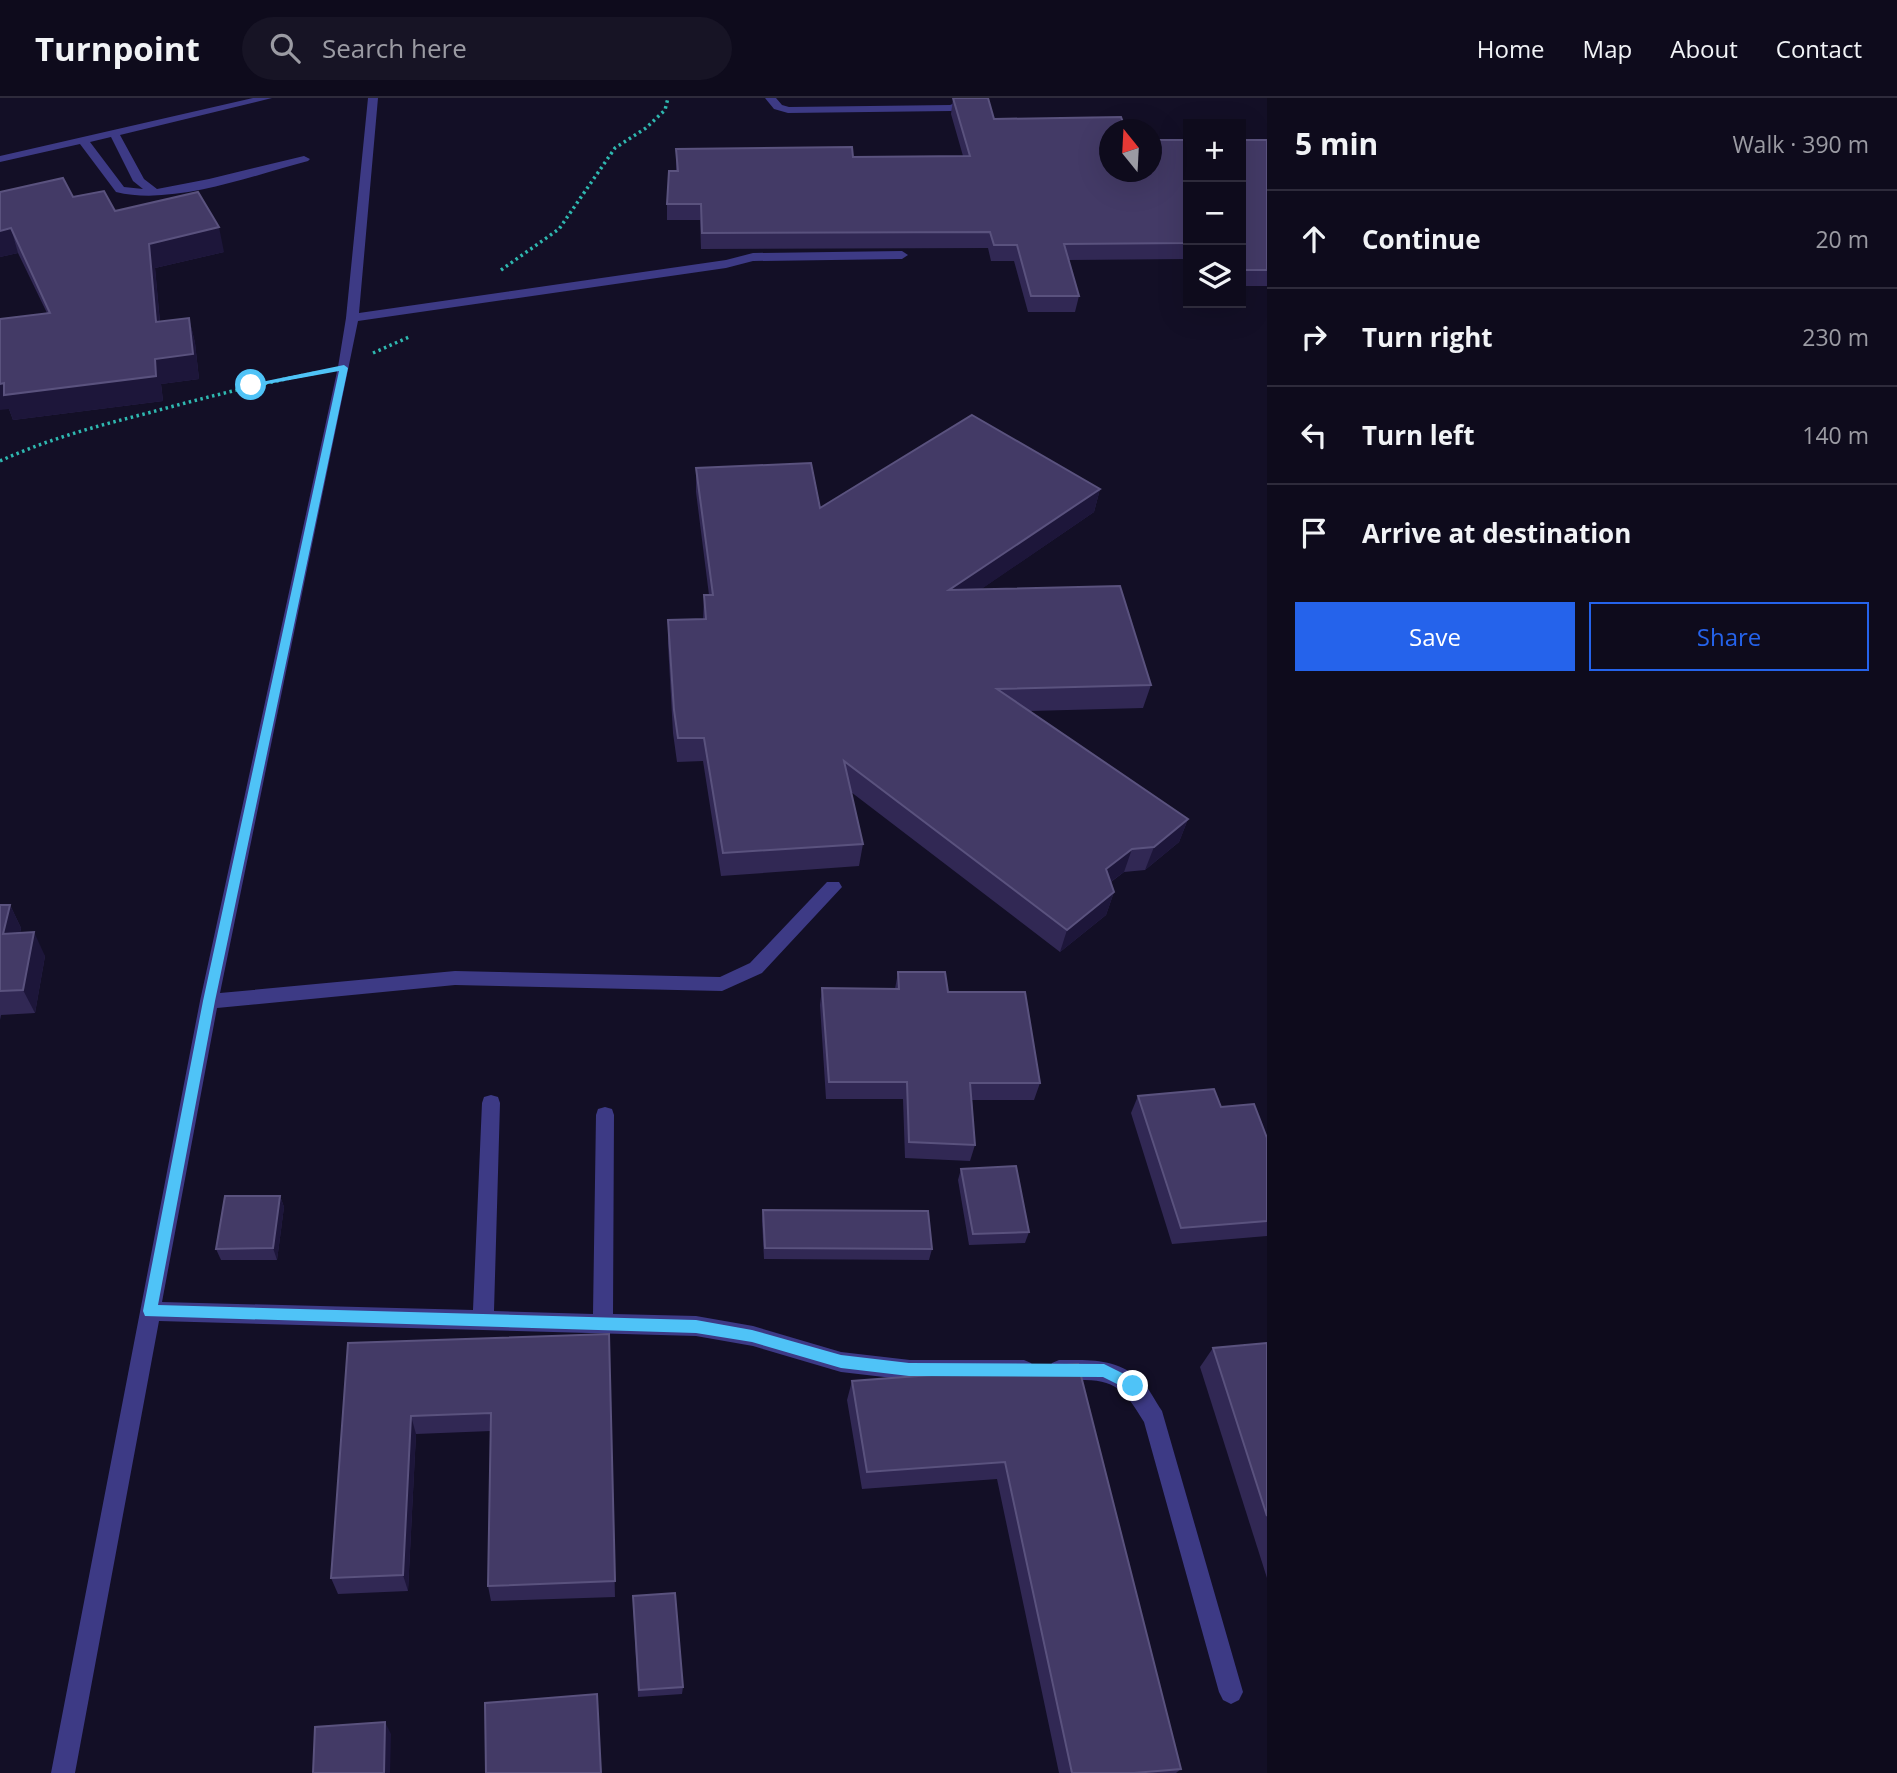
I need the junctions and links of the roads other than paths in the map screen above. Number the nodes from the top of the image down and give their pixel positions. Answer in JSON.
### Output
{"nodes":[{"id":1,"x":267,"y":98,"type":"edge"},
{"id":2,"x":373,"y":98,"type":"edge"},
{"id":3,"x":771,"y":98,"type":"edge"},
{"id":4,"x":975,"y":98,"type":"edge"},
{"id":5,"x":114,"y":133,"type":"junction"},
{"id":6,"x":83,"y":140,"type":"junction"},
{"id":7,"x":0,"y":159,"type":"edge"},
{"id":8,"x":304,"y":159,"type":"dead end"},
{"id":9,"x":155,"y":193,"type":"junction"},
{"id":10,"x":902,"y":255,"type":"edge"},
{"id":11,"x":352,"y":318,"type":"junction"},
{"id":12,"x":832,"y":887,"type":"dead end"},
{"id":13,"x":209,"y":1001,"type":"junction"},
{"id":14,"x":491,"y":1103,"type":"dead end"},
{"id":15,"x":606,"y":1115,"type":"dead end"},
{"id":16,"x":150,"y":1311,"type":"junction"},
{"id":17,"x":483,"y":1321,"type":"junction"},
{"id":18,"x":603,"y":1324,"type":"junction"},
{"id":19,"x":1231,"y":1692,"type":"dead end"},
{"id":20,"x":63,"y":1773,"type":"edge"}],
"edges":[{"from":1,"to":5,"type":"street"},
{"from":2,"to":11,"type":"street"},
{"from":3,"to":4,"type":"street"},
{"from":5,"to":6,"type":"street"},
{"from":5,"to":9,"type":"street"},
{"from":6,"to":7,"type":"street"},
{"from":6,"to":9,"type":"street"},
{"from":8,"to":9,"type":"street"},
{"from":10,"to":11,"type":"street"},
{"from":11,"to":13,"type":"street"},
{"from":12,"to":13,"type":"street"},
{"from":13,"to":16,"type":"street"},
{"from":14,"to":17,"type":"street"},
{"from":15,"to":18,"type":"street"},
{"from":16,"to":17,"type":"street"},
{"from":16,"to":20,"type":"street"},
{"from":17,"to":18,"type":"street"},
{"from":18,"to":19,"type":"street"}]}
